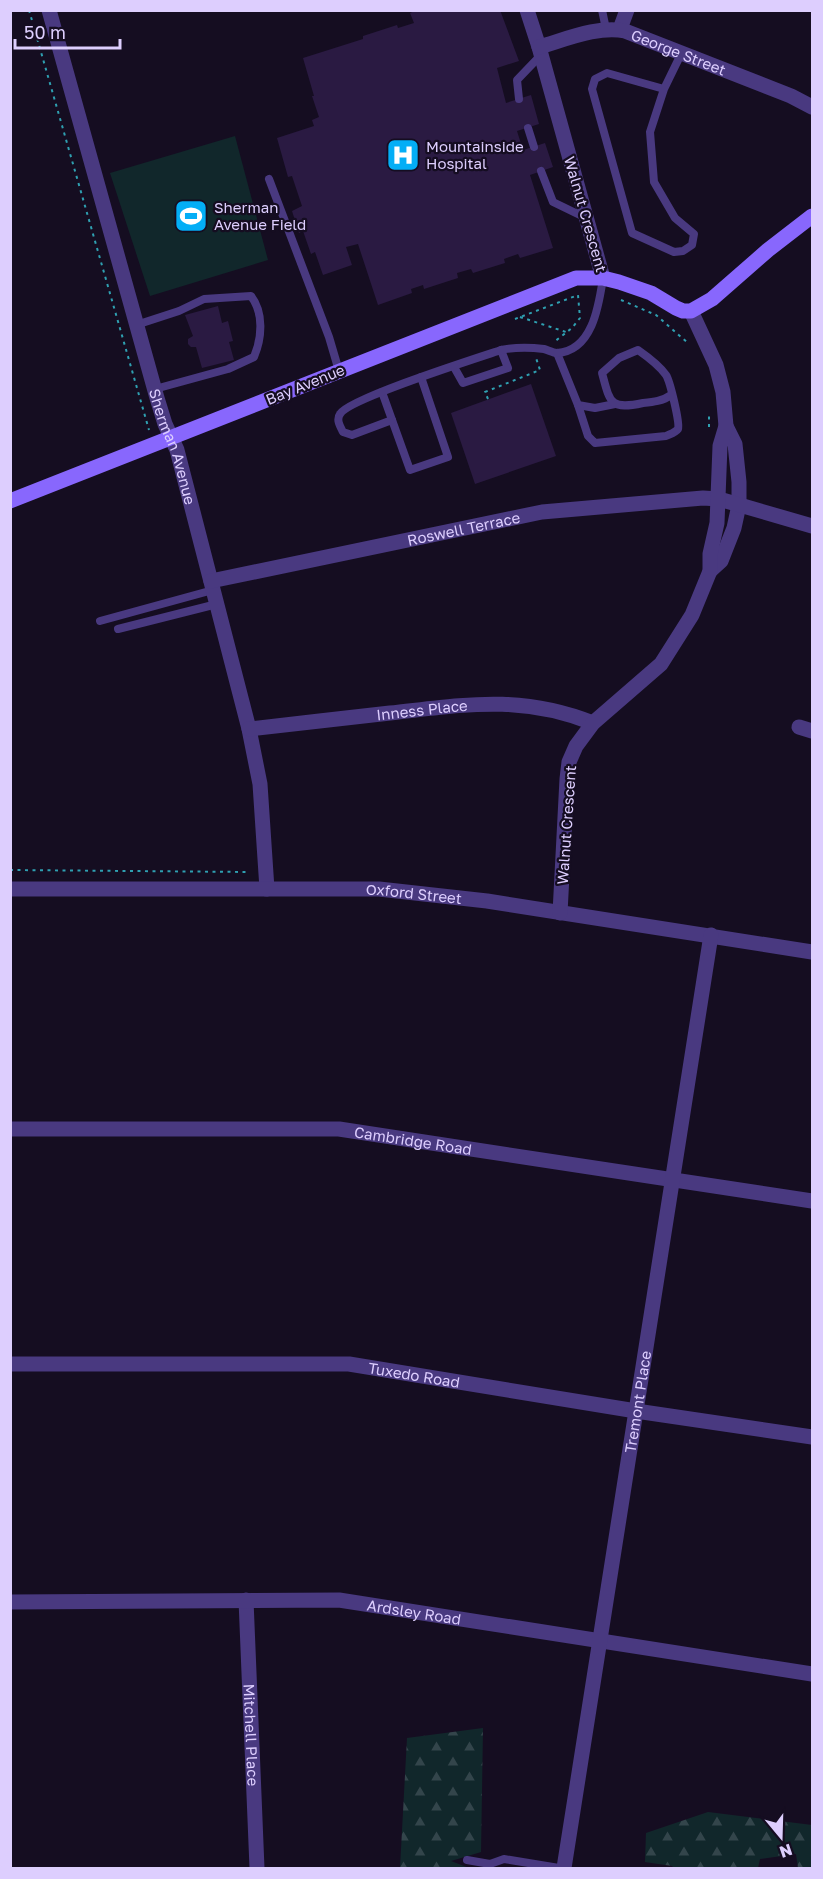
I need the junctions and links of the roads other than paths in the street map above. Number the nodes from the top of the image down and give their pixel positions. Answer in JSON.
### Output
{"nodes":[{"id":1,"x":49,"y":10,"type":"edge"},
{"id":2,"x":527,"y":10,"type":"edge"},
{"id":3,"x":602,"y":10,"type":"edge"},
{"id":4,"x":627,"y":10,"type":"edge"},
{"id":5,"x":613,"y":29,"type":"junction"},
{"id":6,"x":540,"y":51,"type":"junction"},
{"id":7,"x":681,"y":52,"type":"junction"},
{"id":8,"x":664,"y":89,"type":"junction"},
{"id":9,"x":519,"y":99,"type":"dead end"},
{"id":10,"x":813,"y":107,"type":"edge"},
{"id":11,"x":528,"y":128,"type":"dead end"},
{"id":12,"x":534,"y":147,"type":"dead end"},
{"id":13,"x":541,"y":171,"type":"dead end"},
{"id":14,"x":269,"y":179,"type":"dead end"},
{"id":15,"x":813,"y":216,"type":"edge"},
{"id":16,"x":587,"y":218,"type":"junction"},
{"id":17,"x":603,"y":278,"type":"junction"},
{"id":18,"x":691,"y":311,"type":"junction"},
{"id":19,"x":136,"y":325,"type":"junction"},
{"id":20,"x":501,"y":350,"type":"junction"},
{"id":21,"x":557,"y":353,"type":"junction"},
{"id":22,"x":454,"y":367,"type":"junction"},
{"id":23,"x":339,"y":370,"type":"junction"},
{"id":24,"x":421,"y":377,"type":"junction"},
{"id":25,"x":154,"y":389,"type":"junction"},
{"id":26,"x":382,"y":392,"type":"junction"},
{"id":27,"x":671,"y":395,"type":"junction"},
{"id":28,"x":615,"y":404,"type":"junction"},
{"id":29,"x":578,"y":405,"type":"junction"},
{"id":30,"x":392,"y":420,"type":"junction"},
{"id":31,"x":726,"y":426,"type":"junction"},
{"id":32,"x":171,"y":437,"type":"junction"},
{"id":33,"x":719,"y":500,"type":"junction"},
{"id":34,"x":10,"y":501,"type":"edge"},
{"id":35,"x":739,"y":505,"type":"junction"},
{"id":36,"x":813,"y":526,"type":"edge"},
{"id":37,"x":710,"y":571,"type":"junction"},
{"id":38,"x":214,"y":592,"type":"junction"},
{"id":39,"x":100,"y":621,"type":"dead end"},
{"id":40,"x":118,"y":629,"type":"dead end"},
{"id":41,"x":592,"y":723,"type":"junction"},
{"id":42,"x":249,"y":729,"type":"junction"},
{"id":43,"x":10,"y":889,"type":"edge"},
{"id":44,"x":267,"y":889,"type":"junction"},
{"id":45,"x":560,"y":913,"type":"junction"},
{"id":46,"x":711,"y":935,"type":"junction"},
{"id":47,"x":813,"y":952,"type":"edge"},
{"id":48,"x":10,"y":1129,"type":"edge"},
{"id":49,"x":672,"y":1179,"type":"junction"},
{"id":50,"x":813,"y":1201,"type":"edge"},
{"id":51,"x":10,"y":1364,"type":"edge"},
{"id":52,"x":636,"y":1411,"type":"junction"},
{"id":53,"x":813,"y":1437,"type":"edge"},
{"id":54,"x":246,"y":1600,"type":"junction"},
{"id":55,"x":10,"y":1602,"type":"edge"},
{"id":56,"x":600,"y":1640,"type":"junction"},
{"id":57,"x":813,"y":1674,"type":"edge"},
{"id":58,"x":467,"y":1860,"type":"dead end"},
{"id":59,"x":257,"y":1869,"type":"edge"},
{"id":60,"x":561,"y":1869,"type":"edge"}],
"edges":[{"from":1,"to":19,"type":"street","name":"Sherman Avenue"},
{"from":2,"to":6,"type":"street","name":"Walnut Crescent"},
{"from":3,"to":5,"type":"lane"},
{"from":4,"to":5,"type":"street"},
{"from":5,"to":6,"type":"street"},
{"from":5,"to":7,"type":"street","name":"George Street"},
{"from":6,"to":9,"type":"lane"},
{"from":6,"to":16,"type":"street","name":"Walnut Crescent"},
{"from":7,"to":8,"type":"lane"},
{"from":7,"to":10,"type":"street","name":"George Street"},
{"from":8,"to":8,"type":"lane"},
{"from":11,"to":12,"type":"lane"},
{"from":13,"to":16,"type":"lane"},
{"from":14,"to":23,"type":"lane"},
{"from":15,"to":18,"type":"street"},
{"from":16,"to":17,"type":"street","name":"Walnut Crescent"},
{"from":17,"to":18,"type":"street","name":"Walnut Crescent"},
{"from":17,"to":21,"type":"lane"},
{"from":17,"to":23,"type":"street","name":"Bay Avenue"},
{"from":18,"to":31,"type":"street","name":"Walnut Crescent"},
{"from":19,"to":25,"type":"street","name":"Sherman Avenue"},
{"from":19,"to":25,"type":"lane"},
{"from":20,"to":21,"type":"lane"},
{"from":20,"to":22,"type":"lane"},
{"from":20,"to":22,"type":"lane"},
{"from":21,"to":29,"type":"lane"},
{"from":22,"to":24,"type":"lane"},
{"from":23,"to":32,"type":"street","name":"Bay Avenue"},
{"from":24,"to":26,"type":"lane"},
{"from":24,"to":30,"type":"lane"},
{"from":25,"to":32,"type":"street","name":"Sherman Avenue"},
{"from":26,"to":30,"type":"lane"},
{"from":26,"to":30,"type":"lane"},
{"from":27,"to":28,"type":"lane"},
{"from":27,"to":28,"type":"lane"},
{"from":27,"to":29,"type":"lane"},
{"from":28,"to":29,"type":"lane"},
{"from":31,"to":33,"type":"street","name":"Walnut Crescent"},
{"from":31,"to":35,"type":"street","name":"Walnut Crescent"},
{"from":32,"to":34,"type":"street","name":"Bay Avenue"},
{"from":32,"to":38,"type":"street","name":"Sherman Avenue"},
{"from":33,"to":35,"type":"street","name":"Roswell Terrace"},
{"from":33,"to":37,"type":"street","name":"Walnut Crescent"},
{"from":33,"to":38,"type":"street","name":"Roswell Terrace"},
{"from":35,"to":36,"type":"street","name":"Roswell Terrace"},
{"from":35,"to":37,"type":"street","name":"Walnut Crescent"},
{"from":37,"to":41,"type":"street","name":"Walnut Crescent"},
{"from":38,"to":39,"type":"lane"},
{"from":38,"to":40,"type":"lane"},
{"from":38,"to":42,"type":"street","name":"Sherman Avenue"},
{"from":41,"to":42,"type":"street","name":"Inness Place"},
{"from":41,"to":45,"type":"street","name":"Walnut Crescent"},
{"from":42,"to":44,"type":"street","name":"Sherman Avenue"},
{"from":43,"to":44,"type":"street","name":"Oxford Street"},
{"from":44,"to":45,"type":"street","name":"Oxford Street"},
{"from":45,"to":46,"type":"street","name":"Oxford Street"},
{"from":46,"to":47,"type":"street","name":"Oxford Street"},
{"from":46,"to":49,"type":"street","name":"Tremont Place"},
{"from":48,"to":49,"type":"street","name":"Cambridge Road"},
{"from":49,"to":50,"type":"street","name":"Cambridge Road"},
{"from":49,"to":52,"type":"street","name":"Tremont Place"},
{"from":51,"to":52,"type":"street","name":"Tuxedo Road"},
{"from":52,"to":53,"type":"street","name":"Tuxedo Road"},
{"from":52,"to":56,"type":"street","name":"Tremont Place"},
{"from":54,"to":55,"type":"street","name":"Ardsley Road"},
{"from":54,"to":56,"type":"street","name":"Ardsley Road"},
{"from":54,"to":59,"type":"street","name":"Mitchell Place"},
{"from":56,"to":57,"type":"street","name":"Ardsley Road"},
{"from":56,"to":60,"type":"street","name":"Tremont Place"},
{"from":58,"to":60,"type":"lane"}]}
